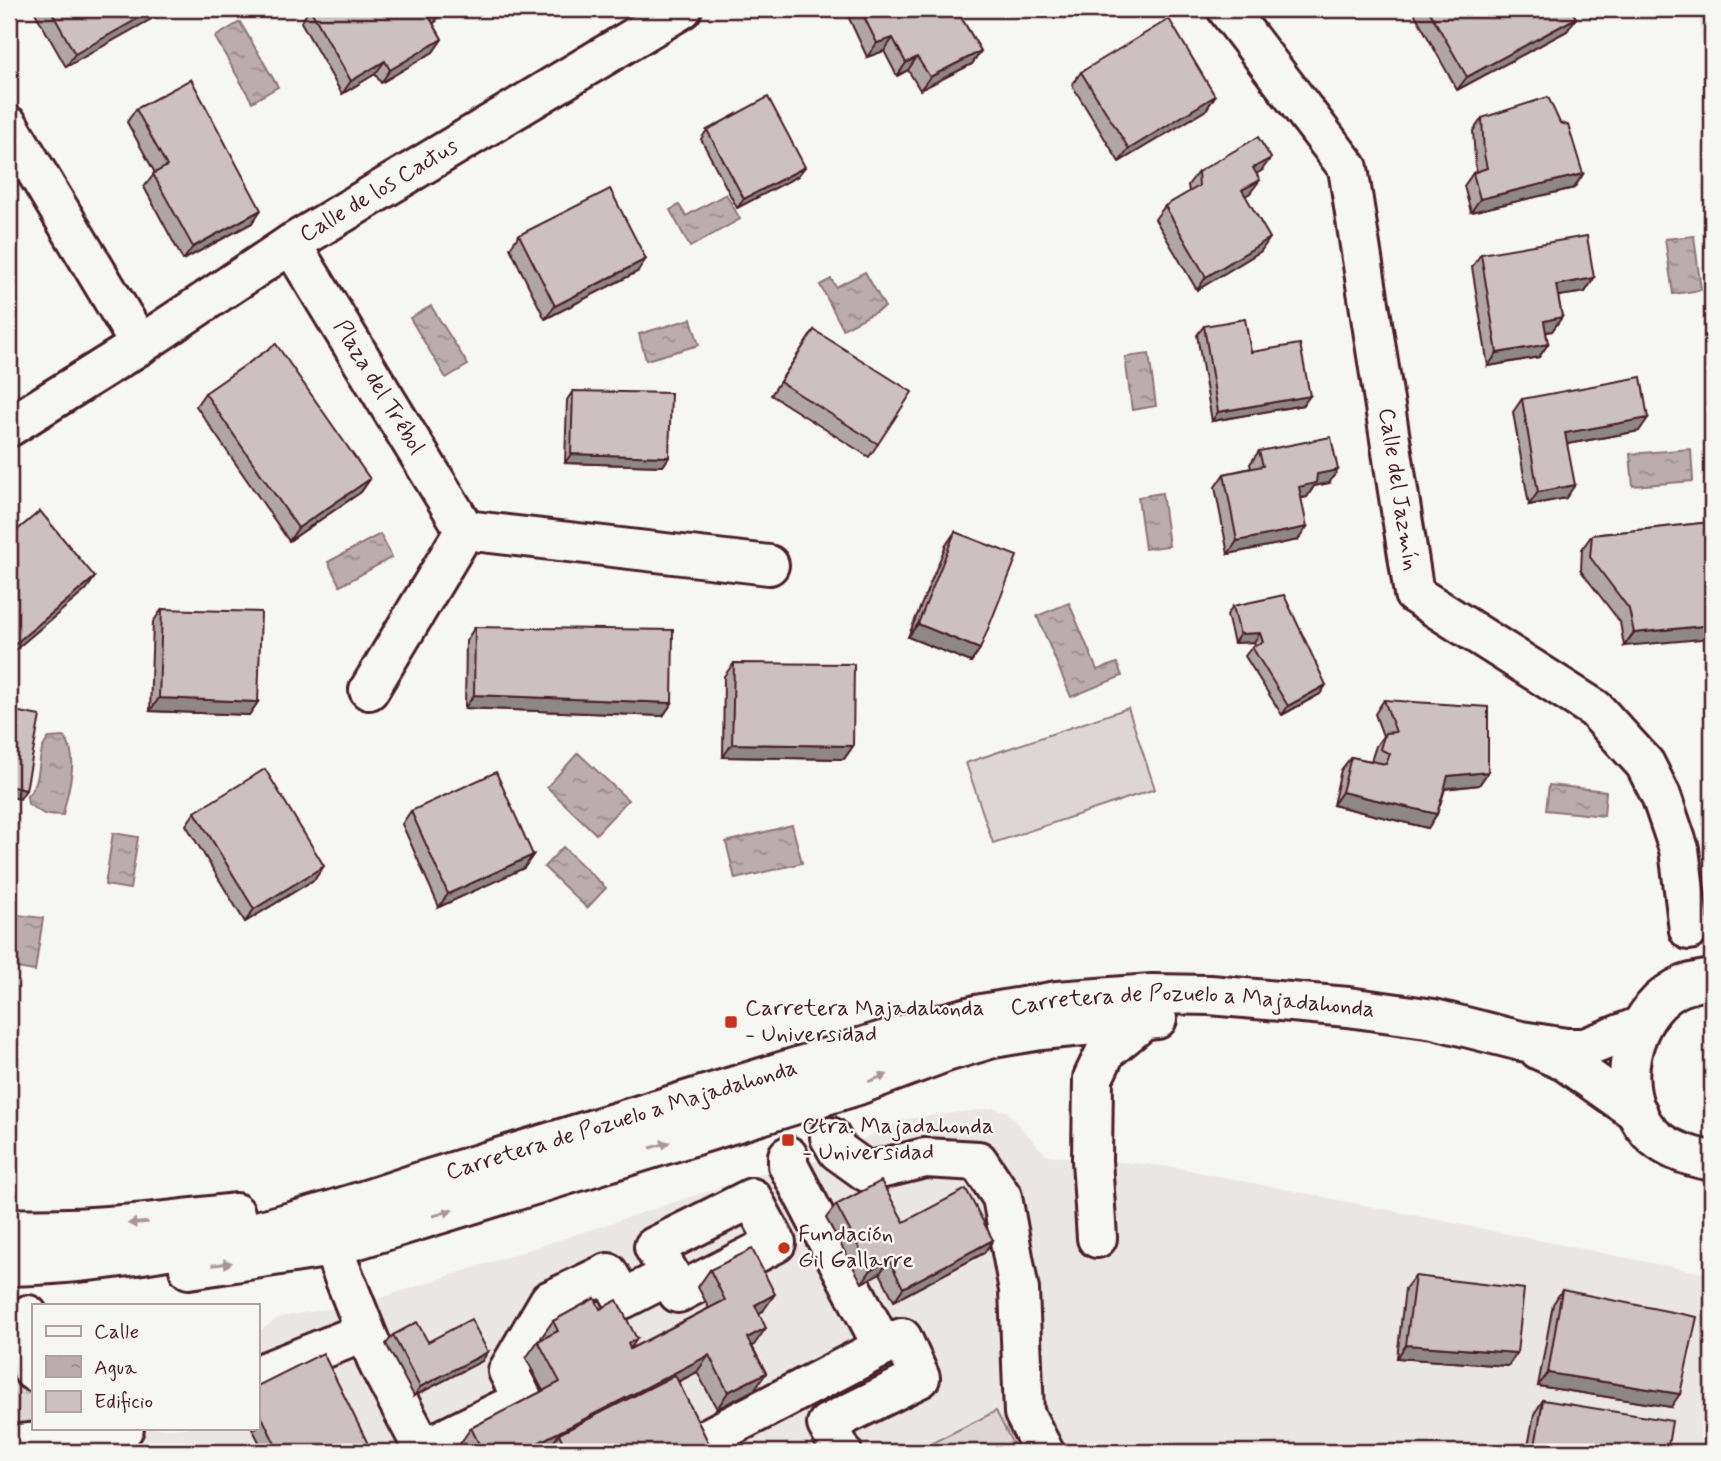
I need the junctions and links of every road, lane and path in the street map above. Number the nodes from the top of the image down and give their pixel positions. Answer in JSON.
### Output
{"nodes":[{"id":1,"x":682,"y":9,"type":"edge"},
{"id":2,"x":1227,"y":9,"type":"edge"},
{"id":3,"x":9,"y":126,"type":"edge"},
{"id":4,"x":291,"y":244,"type":"junction"},
{"id":5,"x":139,"y":345,"type":"junction"},
{"id":6,"x":80,"y":380,"type":"junction"},
{"id":7,"x":9,"y":414,"type":"edge"},
{"id":8,"x":9,"y":427,"type":"edge"},
{"id":9,"x":464,"y":530,"type":"junction"},
{"id":10,"x":769,"y":565,"type":"dead end"},
{"id":11,"x":369,"y":690,"type":"dead end"},
{"id":12,"x":1689,"y":930,"type":"junction"},
{"id":13,"x":1712,"y":963,"type":"edge"},
{"id":14,"x":1712,"y":979,"type":"edge"},
{"id":15,"x":1674,"y":990,"type":"junction"},
{"id":16,"x":1348,"y":1007,"type":"junction"},
{"id":17,"x":1144,"y":1020,"type":"junction"},
{"id":18,"x":1641,"y":1026,"type":"junction"},
{"id":19,"x":1041,"y":1030,"type":"junction"},
{"id":20,"x":1521,"y":1041,"type":"junction"},
{"id":21,"x":1093,"y":1078,"type":"junction"},
{"id":22,"x":1638,"y":1113,"type":"junction"},
{"id":23,"x":830,"y":1136,"type":"dead end"},
{"id":24,"x":788,"y":1156,"type":"dead end"},
{"id":25,"x":1712,"y":1161,"type":"edge"},
{"id":26,"x":423,"y":1181,"type":"junction"},
{"id":27,"x":9,"y":1228,"type":"edge"},
{"id":28,"x":1097,"y":1238,"type":"dead end"},
{"id":29,"x":332,"y":1247,"type":"junction"},
{"id":30,"x":9,"y":1266,"type":"edge"},
{"id":31,"x":670,"y":1275,"type":"dead end"},
{"id":32,"x":9,"y":1279,"type":"edge"},
{"id":33,"x":28,"y":1315,"type":"dead end"},
{"id":34,"x":365,"y":1332,"type":"junction"},
{"id":35,"x":883,"y":1347,"type":"junction"},
{"id":36,"x":32,"y":1360,"type":"edge"},
{"id":37,"x":259,"y":1374,"type":"edge"},
{"id":38,"x":803,"y":1378,"type":"junction"},
{"id":39,"x":828,"y":1435,"type":"edge"},
{"id":40,"x":108,"y":1439,"type":"edge"},
{"id":41,"x":9,"y":1444,"type":"edge"},
{"id":42,"x":694,"y":1445,"type":"edge"},
{"id":43,"x":424,"y":1450,"type":"edge"},
{"id":44,"x":1044,"y":1452,"type":"edge"}],
"edges":[{"from":1,"to":4,"type":"street","name":"Calle de los Cactus"},
{"from":2,"to":12,"type":"street","name":"Calle del Jazmín"},
{"from":3,"to":5,"type":"street"},
{"from":4,"to":5,"type":"street","name":"Calle de los Cactus"},
{"from":4,"to":9,"type":"street","name":"Plaza del Trébol"},
{"from":5,"to":6,"type":"street","name":"Calle de los Cactus"},
{"from":6,"to":7,"type":"street","name":"Calle de los Cactus"},
{"from":6,"to":8,"type":"street","name":"Calle de los Cactus"},
{"from":9,"to":10,"type":"street"},
{"from":9,"to":11,"type":"street"},
{"from":12,"to":13,"type":"street","name":"Calle del Jazmín"},
{"from":12,"to":15,"type":"street","name":"Calle del Jazmín"},
{"from":14,"to":15,"type":"street"},
{"from":15,"to":18,"type":"street"},
{"from":16,"to":17,"type":"street"},
{"from":16,"to":20,"type":"street","name":"Carretera de Pozuelo a Majadahonda"},
{"from":16,"to":26,"type":"street","name":"Carretera de Pozuelo a Majadahonda"},
{"from":17,"to":19,"type":"street"},
{"from":17,"to":21,"type":"street"},
{"from":18,"to":20,"type":"street"},
{"from":18,"to":22,"type":"street"},
{"from":19,"to":21,"type":"street"},
{"from":29,"to":19,"type":"street","one_way":true},
{"from":20,"to":22,"type":"street"},
{"from":21,"to":28,"type":"street"},
{"from":22,"to":25,"type":"street"},
{"from":23,"to":44,"type":"street"},
{"from":24,"to":35,"type":"street"},
{"from":26,"to":27,"type":"street","name":"Carretera de Pozuelo a Majadahonda","one_way":true},
{"from":26,"to":30,"type":"street","name":"Carretera de Pozuelo a Majadahonda"},
{"from":32,"to":29,"type":"street","one_way":true},
{"from":29,"to":34,"type":"street"},
{"from":31,"to":43,"type":"street"},
{"from":33,"to":36,"type":"street"},
{"from":34,"to":37,"type":"street"},
{"from":34,"to":43,"type":"street"},
{"from":35,"to":38,"type":"street"},
{"from":35,"to":39,"type":"street"},
{"from":38,"to":39,"type":"street"},
{"from":38,"to":42,"type":"street"},
{"from":40,"to":41,"type":"street"}]}
